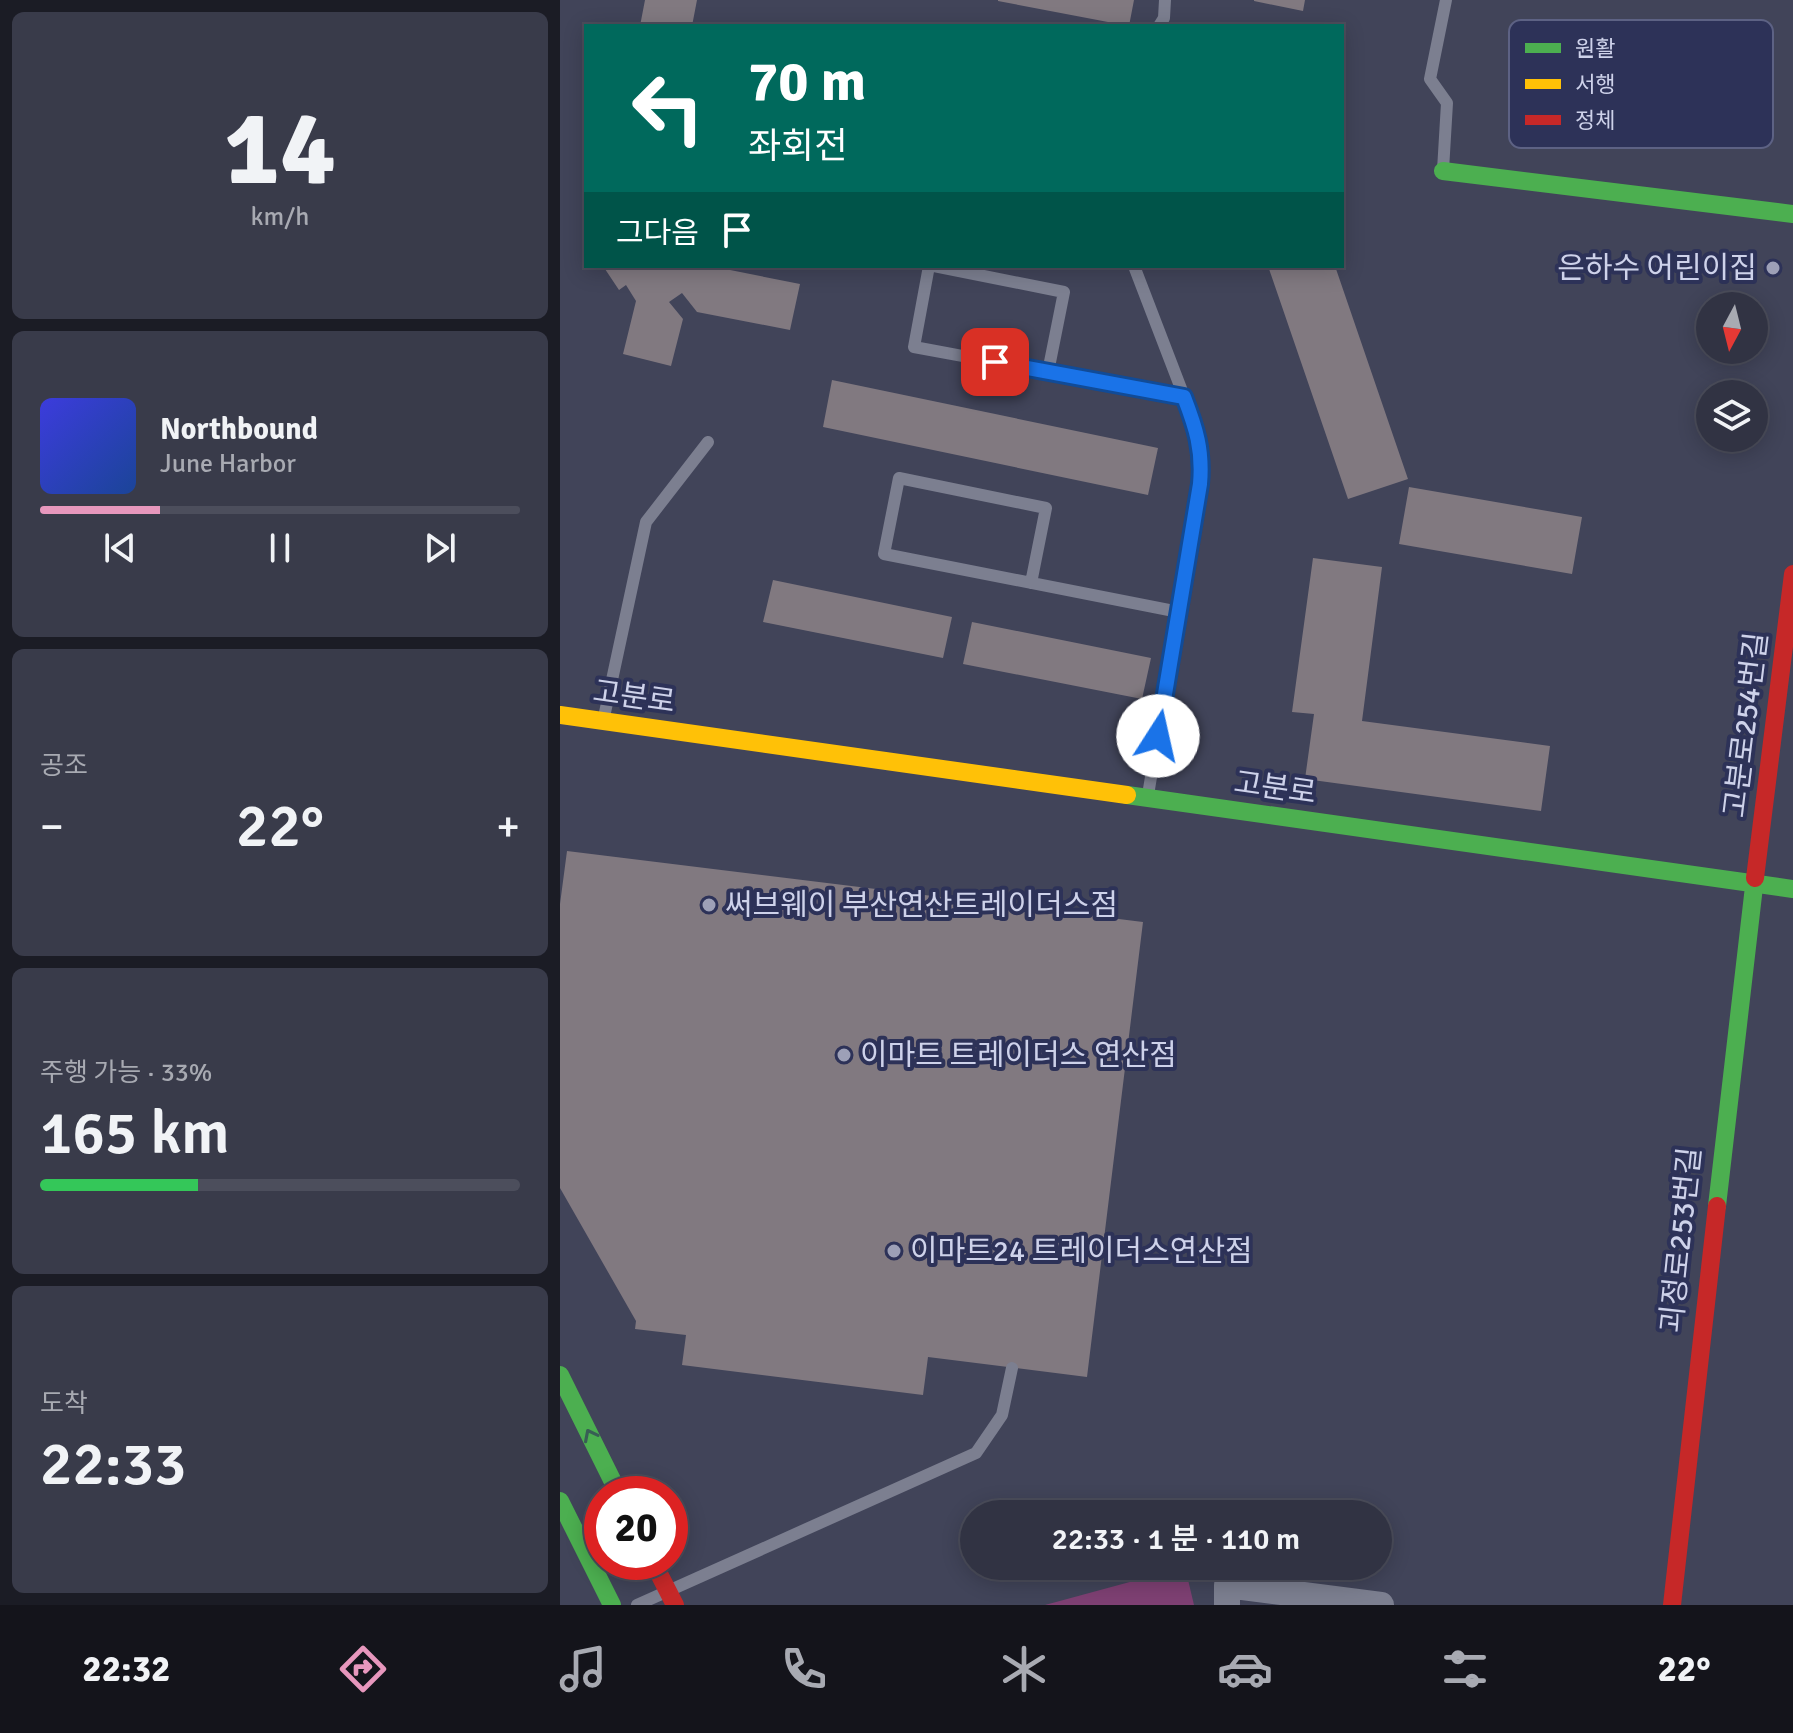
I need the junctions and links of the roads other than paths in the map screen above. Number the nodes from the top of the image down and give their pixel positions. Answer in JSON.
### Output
{"nodes":[{"id":1,"x":1165,"y":0,"type":"edge"},
{"id":2,"x":1446,"y":0,"type":"edge"},
{"id":3,"x":1160,"y":24,"type":"edge"},
{"id":4,"x":1443,"y":171,"type":"joint"},
{"id":5,"x":1793,"y":214,"type":"edge"},
{"id":6,"x":932,"y":268,"type":"edge"},
{"id":7,"x":942,"y":268,"type":"edge"},
{"id":8,"x":1135,"y":268,"type":"edge"},
{"id":9,"x":1048,"y":372,"type":"junction"},
{"id":10,"x":1184,"y":397,"type":"junction"},
{"id":11,"x":708,"y":442,"type":"dead end"},
{"id":12,"x":1793,"y":574,"type":"edge"},
{"id":13,"x":1031,"y":583,"type":"junction"},
{"id":14,"x":1179,"y":612,"type":"junction"},
{"id":15,"x":560,"y":715,"type":"edge"},
{"id":16,"x":603,"y":721,"type":"junction"},
{"id":17,"x":1148,"y":798,"type":"junction"},
{"id":18,"x":1754,"y":883,"type":"junction"},
{"id":19,"x":1793,"y":889,"type":"edge"},
{"id":20,"x":1012,"y":1368,"type":"dead end"},
{"id":21,"x":560,"y":1375,"type":"edge"},
{"id":22,"x":610,"y":1476,"type":"edge"},
{"id":23,"x":560,"y":1501,"type":"edge"},
{"id":24,"x":662,"y":1580,"type":"edge"},
{"id":25,"x":672,"y":1598,"type":"edge"},
{"id":26,"x":612,"y":1605,"type":"edge"},
{"id":27,"x":637,"y":1605,"type":"edge"},
{"id":28,"x":1227,"y":1605,"type":"edge"},
{"id":29,"x":1381,"y":1605,"type":"edge"},
{"id":30,"x":1672,"y":1605,"type":"edge"}],
"edges":[{"from":1,"to":3,"type":"lane"},
{"from":2,"to":4,"type":"lane"},
{"from":4,"to":5,"type":"main road"},
{"from":6,"to":9,"type":"lane"},
{"from":7,"to":9,"type":"lane"},
{"from":8,"to":10,"type":"lane"},
{"from":9,"to":10,"type":"lane"},
{"from":10,"to":14,"type":"lane"},
{"from":11,"to":16,"type":"lane"},
{"from":12,"to":18,"type":"main road","name":"고분로254번길"},
{"from":13,"to":13,"type":"lane"},
{"from":13,"to":14,"type":"lane"},
{"from":14,"to":17,"type":"lane"},
{"from":15,"to":16,"type":"main road","name":"고분로"},
{"from":16,"to":17,"type":"main road","name":"고분로"},
{"from":17,"to":18,"type":"main road","name":"고분로"},
{"from":18,"to":19,"type":"main road","name":"고분로"},
{"from":18,"to":30,"type":"main road","name":"괴정로253번길"},
{"from":20,"to":25,"type":"lane"},
{"from":22,"to":21,"type":"main road","one_way":true},
{"from":23,"to":26,"type":"main road"},
{"from":24,"to":25,"type":"main road"},
{"from":25,"to":27,"type":"lane"},
{"from":28,"to":29,"type":"street"}]}
